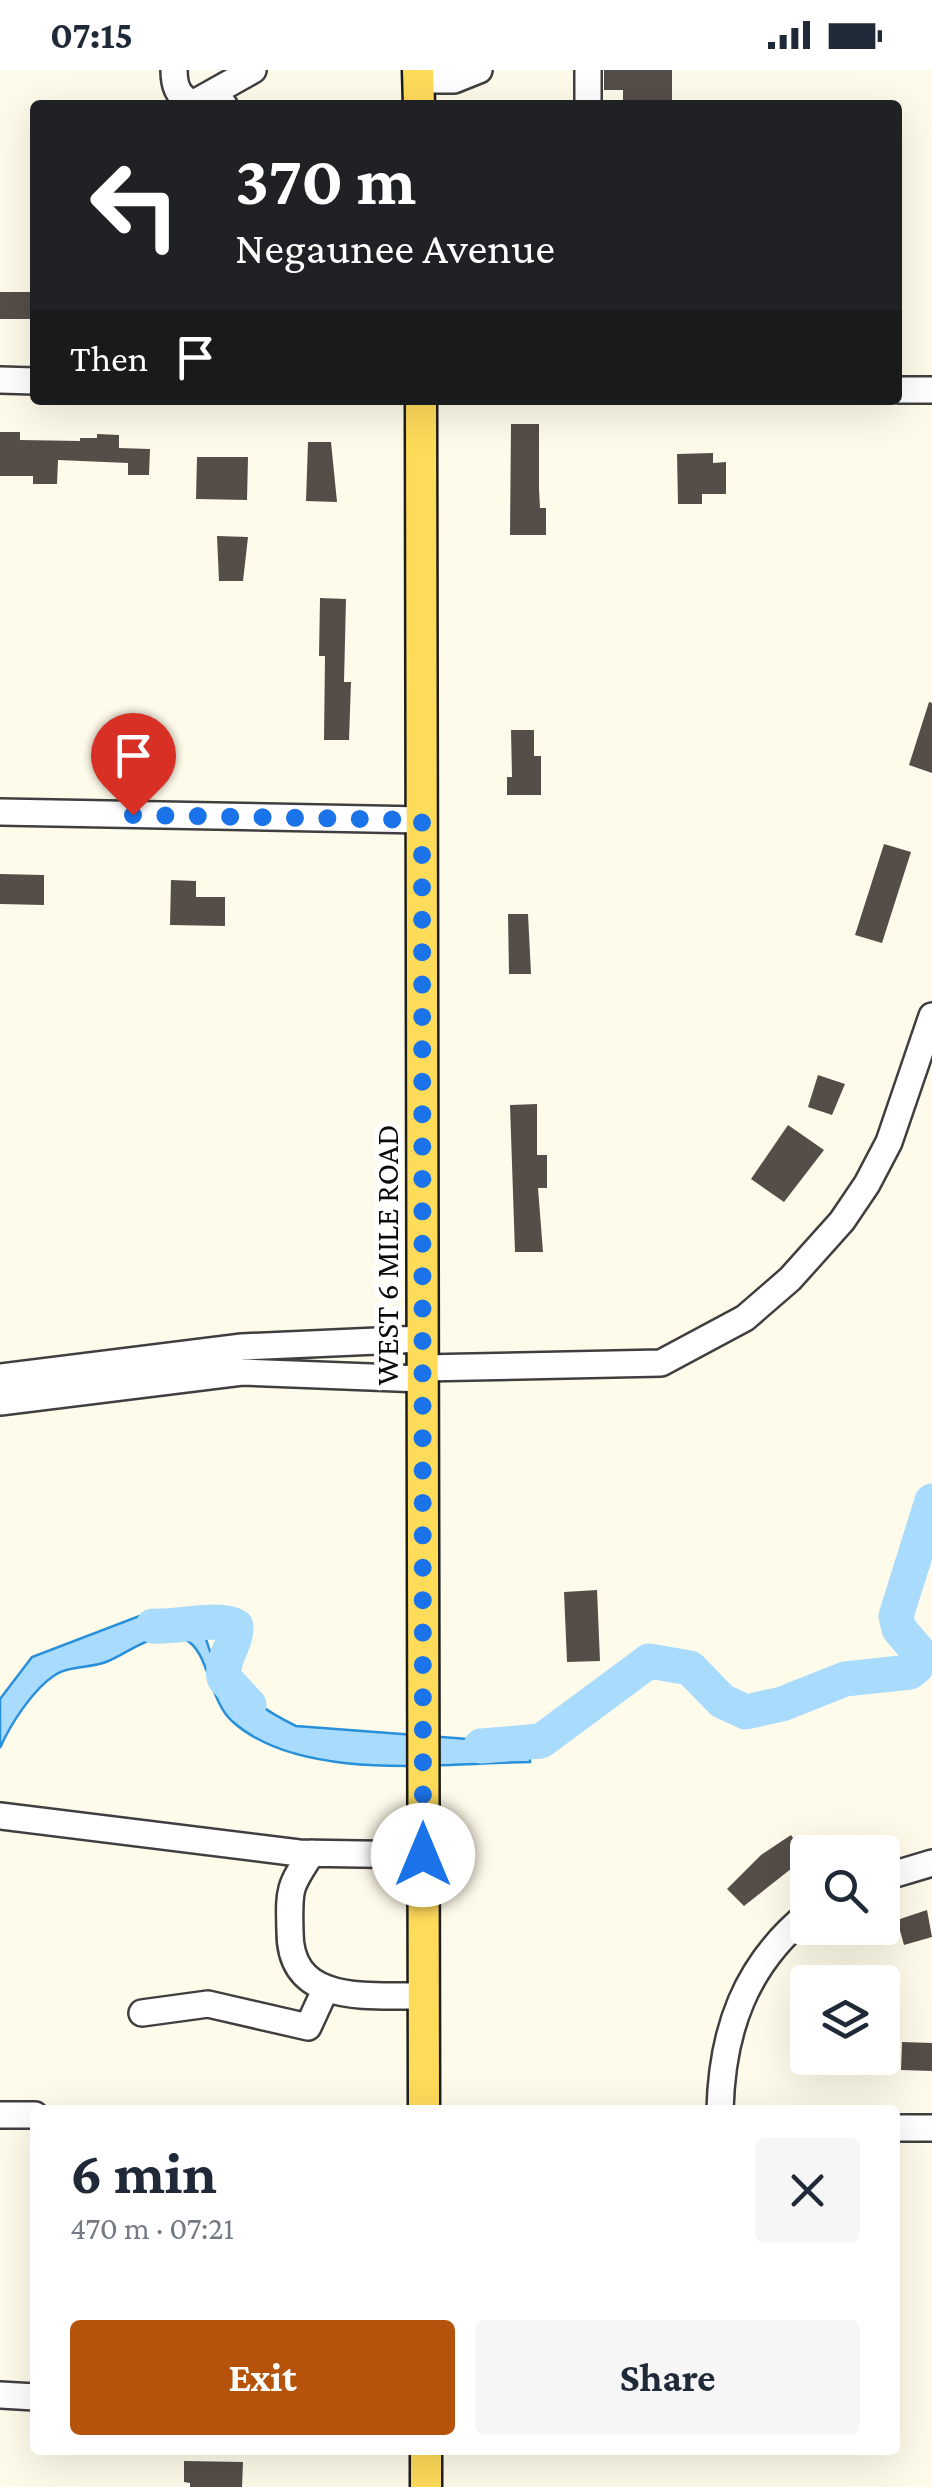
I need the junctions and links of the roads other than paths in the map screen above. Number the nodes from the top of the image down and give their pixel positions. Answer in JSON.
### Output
{"nodes":[{"id":1,"x":174,"y":70,"type":"edge"},
{"id":2,"x":253,"y":70,"type":"edge"},
{"id":3,"x":479,"y":70,"type":"edge"},
{"id":4,"x":588,"y":70,"type":"edge"},
{"id":5,"x":418,"y":85,"type":"edge"},
{"id":6,"x":187,"y":100,"type":"edge"},
{"id":7,"x":199,"y":100,"type":"edge"},
{"id":8,"x":588,"y":100,"type":"edge"},
{"id":9,"x":0,"y":380,"type":"edge"},
{"id":10,"x":30,"y":381,"type":"edge"},
{"id":11,"x":902,"y":390,"type":"edge"},
{"id":12,"x":932,"y":390,"type":"edge"},
{"id":13,"x":421,"y":405,"type":"edge"},
{"id":14,"x":0,"y":812,"type":"edge"},
{"id":15,"x":422,"y":820,"type":"junction"},
{"id":16,"x":932,"y":1016,"type":"edge"},
{"id":17,"x":242,"y":1360,"type":"junction"},
{"id":18,"x":422,"y":1362,"type":"junction"},
{"id":19,"x":0,"y":1377,"type":"edge"},
{"id":20,"x":0,"y":1402,"type":"edge"},
{"id":21,"x":0,"y":1816,"type":"edge"},
{"id":22,"x":312,"y":1853,"type":"junction"},
{"id":23,"x":423,"y":1855,"type":"junction"},
{"id":24,"x":932,"y":1864,"type":"edge"},
{"id":25,"x":900,"y":1873,"type":"edge"},
{"id":26,"x":790,"y":1932,"type":"edge"},
{"id":27,"x":326,"y":1988,"type":"junction"},
{"id":28,"x":423,"y":1996,"type":"junction"},
{"id":29,"x":142,"y":2013,"type":"dead end"},
{"id":30,"x":424,"y":2105,"type":"edge"},
{"id":31,"x":720,"y":2105,"type":"edge"},
{"id":32,"x":0,"y":2115,"type":"edge"},
{"id":33,"x":30,"y":2115,"type":"edge"},
{"id":34,"x":900,"y":2128,"type":"edge"},
{"id":35,"x":932,"y":2128,"type":"edge"},
{"id":36,"x":0,"y":2395,"type":"edge"},
{"id":37,"x":30,"y":2397,"type":"edge"},
{"id":38,"x":426,"y":2455,"type":"edge"},
{"id":39,"x":426,"y":2487,"type":"edge"}],
"edges":[{"from":1,"to":6,"type":"street"},
{"from":2,"to":7,"type":"street"},
{"from":3,"to":5,"type":"street"},
{"from":4,"to":8,"type":"street"},
{"from":9,"to":10,"type":"street"},
{"from":11,"to":12,"type":"street"},
{"from":13,"to":15,"type":"main road","name":"WEST 6 MILE ROAD"},
{"from":14,"to":15,"type":"street"},
{"from":15,"to":18,"type":"main road","name":"WEST 6 MILE ROAD"},
{"from":16,"to":18,"type":"street"},
{"from":17,"to":18,"type":"street"},
{"from":17,"to":18,"type":"street"},
{"from":17,"to":19,"type":"street"},
{"from":17,"to":20,"type":"street"},
{"from":18,"to":23,"type":"main road","name":"WEST 6 MILE ROAD"},
{"from":21,"to":22,"type":"street"},
{"from":22,"to":23,"type":"street"},
{"from":22,"to":27,"type":"street"},
{"from":23,"to":28,"type":"main road","name":"WEST 6 MILE ROAD"},
{"from":24,"to":25,"type":"street"},
{"from":26,"to":31,"type":"street"},
{"from":27,"to":28,"type":"street"},
{"from":27,"to":29,"type":"street"},
{"from":28,"to":30,"type":"main road","name":"WEST 6 MILE ROAD"},
{"from":32,"to":33,"type":"street"},
{"from":34,"to":35,"type":"street"},
{"from":36,"to":37,"type":"street"},
{"from":38,"to":39,"type":"main road"}]}
